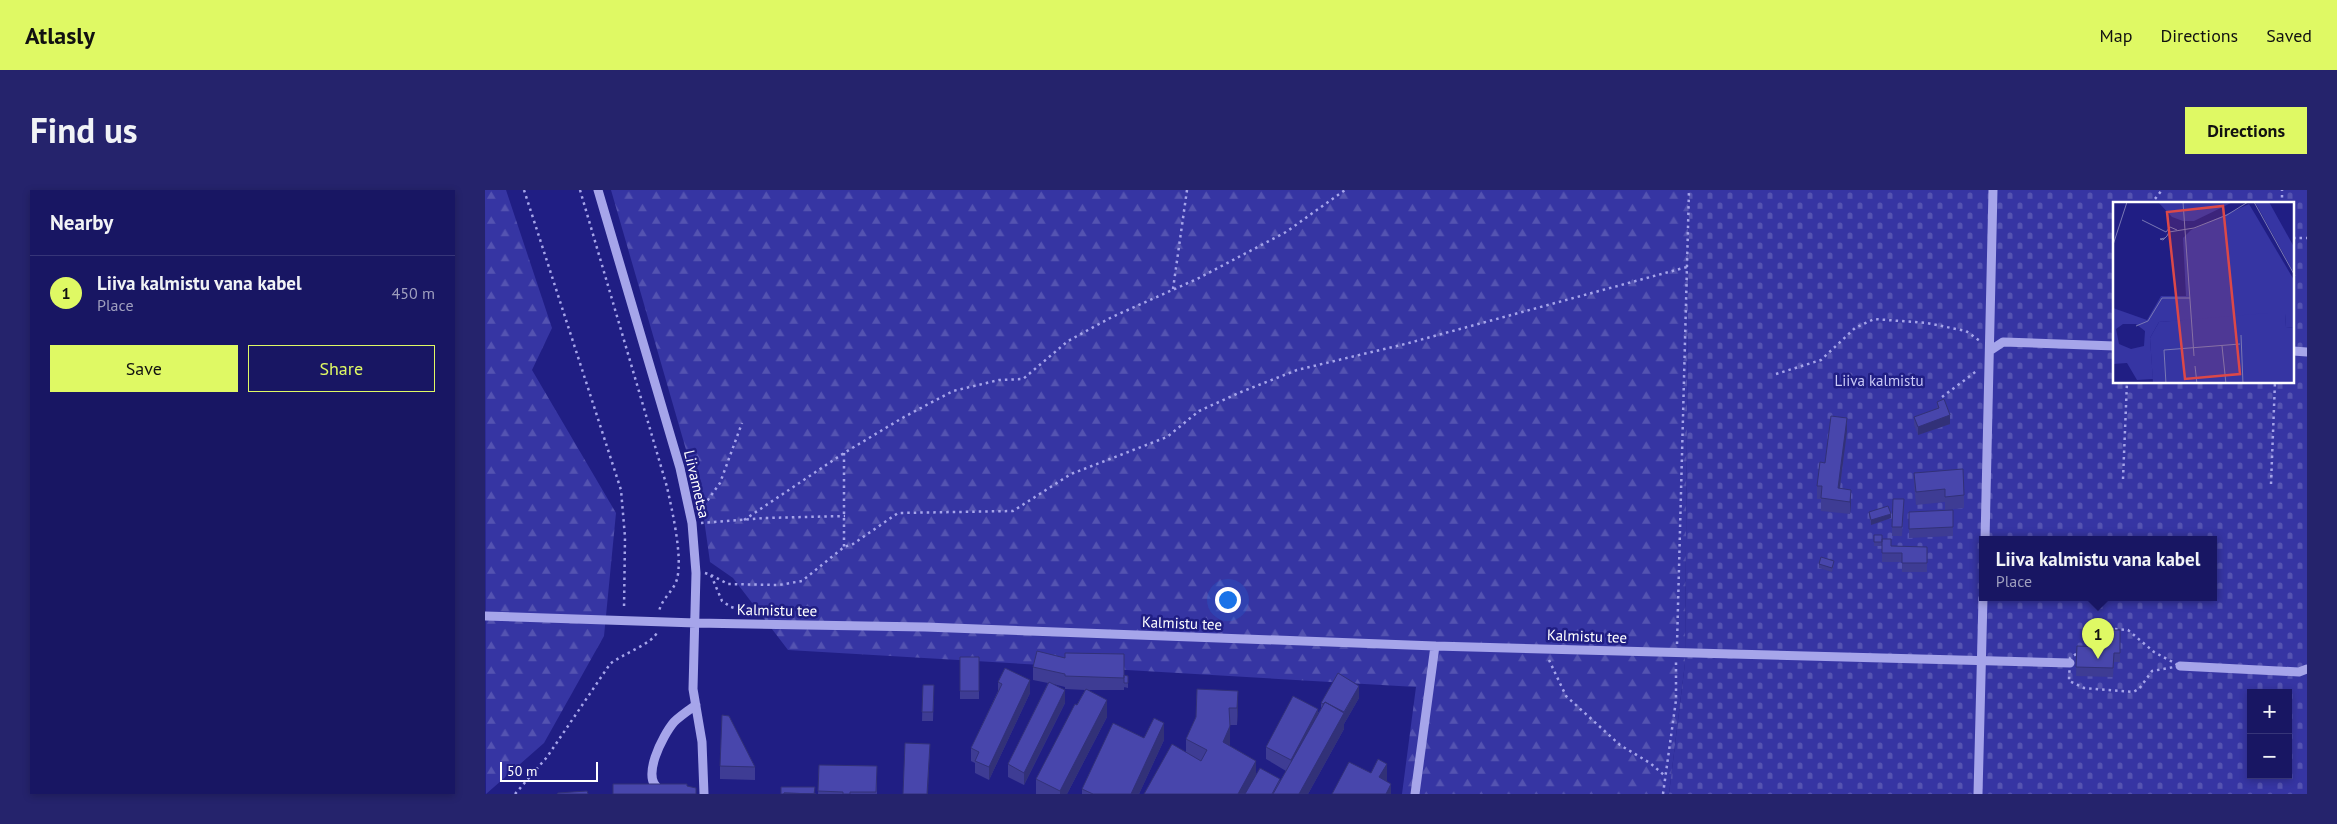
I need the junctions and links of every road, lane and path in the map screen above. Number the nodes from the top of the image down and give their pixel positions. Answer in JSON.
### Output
{"nodes":[{"id":1,"x":524,"y":190,"type":"edge"},
{"id":2,"x":580,"y":190,"type":"edge"},
{"id":3,"x":598,"y":190,"type":"edge"},
{"id":4,"x":1187,"y":190,"type":"edge"},
{"id":5,"x":1345,"y":190,"type":"edge"},
{"id":6,"x":1689,"y":190,"type":"edge"},
{"id":7,"x":1993,"y":190,"type":"edge"},
{"id":8,"x":2163,"y":190,"type":"edge"},
{"id":9,"x":2153,"y":202,"type":"edge"},
{"id":10,"x":1687,"y":267,"type":"junction"},
{"id":11,"x":1173,"y":289,"type":"junction"},
{"id":12,"x":2113,"y":346,"type":"edge"},
{"id":13,"x":1991,"y":350,"type":"junction"},
{"id":14,"x":1989,"y":361,"type":"junction"},
{"id":15,"x":1776,"y":374,"type":"dead end"},
{"id":16,"x":2127,"y":384,"type":"edge"},
{"id":17,"x":2275,"y":384,"type":"edge"},
{"id":18,"x":1942,"y":397,"type":"dead end"},
{"id":19,"x":743,"y":423,"type":"dead end"},
{"id":20,"x":844,"y":453,"type":"junction"},
{"id":21,"x":2123,"y":479,"type":"dead end"},
{"id":22,"x":2271,"y":484,"type":"dead end"},
{"id":23,"x":845,"y":516,"type":"junction"},
{"id":24,"x":744,"y":520,"type":"junction"},
{"id":25,"x":692,"y":524,"type":"junction"},
{"id":26,"x":1985,"y":536,"type":"edge"},
{"id":27,"x":844,"y":547,"type":"junction"},
{"id":28,"x":696,"y":573,"type":"junction"},
{"id":29,"x":711,"y":575,"type":"junction"},
{"id":30,"x":1983,"y":601,"type":"edge"},
{"id":31,"x":485,"y":616,"type":"edge"},
{"id":32,"x":623,"y":619,"type":"junction"},
{"id":33,"x":658,"y":621,"type":"junction"},
{"id":34,"x":696,"y":623,"type":"junction"},
{"id":35,"x":754,"y":623,"type":"junction"},
{"id":36,"x":1435,"y":646,"type":"junction"},
{"id":37,"x":1543,"y":649,"type":"junction"},
{"id":38,"x":1676,"y":653,"type":"junction"},
{"id":39,"x":1982,"y":662,"type":"junction"},
{"id":40,"x":2070,"y":664,"type":"junction"},
{"id":41,"x":2180,"y":666,"type":"junction"},
{"id":42,"x":2307,"y":669,"type":"edge"},
{"id":43,"x":696,"y":705,"type":"junction"},
{"id":44,"x":1664,"y":775,"type":"junction"},
{"id":45,"x":675,"y":792,"type":"edge"},
{"id":46,"x":515,"y":794,"type":"edge"},
{"id":47,"x":701,"y":794,"type":"edge"},
{"id":48,"x":1415,"y":794,"type":"edge"},
{"id":49,"x":1663,"y":794,"type":"edge"},
{"id":50,"x":1978,"y":794,"type":"edge"}],
"edges":[{"from":1,"to":32,"type":"path"},
{"from":2,"to":33,"type":"path"},
{"from":3,"to":25,"type":"street","name":"Liivametsa"},
{"from":4,"to":11,"type":"path"},
{"from":5,"to":11,"type":"path"},
{"from":6,"to":10,"type":"path"},
{"from":7,"to":13,"type":"street"},
{"from":8,"to":9,"type":"path"},
{"from":10,"to":27,"type":"path"},
{"from":10,"to":38,"type":"path"},
{"from":11,"to":20,"type":"path"},
{"from":12,"to":13,"type":"street"},
{"from":13,"to":14,"type":"street"},
{"from":13,"to":15,"type":"path"},
{"from":14,"to":18,"type":"path"},
{"from":14,"to":26,"type":"street"},
{"from":16,"to":21,"type":"path"},
{"from":17,"to":22,"type":"path"},
{"from":19,"to":25,"type":"path"},
{"from":20,"to":23,"type":"path"},
{"from":20,"to":24,"type":"path"},
{"from":23,"to":24,"type":"path"},
{"from":23,"to":27,"type":"path"},
{"from":24,"to":25,"type":"path"},
{"from":25,"to":28,"type":"street","name":"Liivametsa"},
{"from":27,"to":29,"type":"path"},
{"from":28,"to":29,"type":"path"},
{"from":28,"to":34,"type":"street","name":"Liivametsa"},
{"from":29,"to":35,"type":"path"},
{"from":30,"to":39,"type":"street"},
{"from":31,"to":32,"type":"street","name":"Kalmistu tee"},
{"from":32,"to":33,"type":"street","name":"Kalmistu tee"},
{"from":33,"to":34,"type":"street","name":"Kalmistu tee"},
{"from":33,"to":46,"type":"path"},
{"from":34,"to":35,"type":"street","name":"Kalmistu tee"},
{"from":34,"to":43,"type":"street","name":"Liivametsa"},
{"from":35,"to":36,"type":"street","name":"Kalmistu tee"},
{"from":36,"to":37,"type":"street","name":"Kalmistu tee"},
{"from":36,"to":48,"type":"street"},
{"from":37,"to":38,"type":"street","name":"Kalmistu tee"},
{"from":37,"to":44,"type":"path"},
{"from":38,"to":39,"type":"street","name":"Kalmistu tee"},
{"from":38,"to":44,"type":"path"},
{"from":39,"to":40,"type":"street","name":"Kalmistu tee"},
{"from":39,"to":50,"type":"street"},
{"from":40,"to":41,"type":"path"},
{"from":40,"to":41,"type":"path"},
{"from":41,"to":42,"type":"street"},
{"from":43,"to":45,"type":"street"},
{"from":43,"to":47,"type":"street","name":"Liivametsa"},
{"from":44,"to":49,"type":"path"}]}
